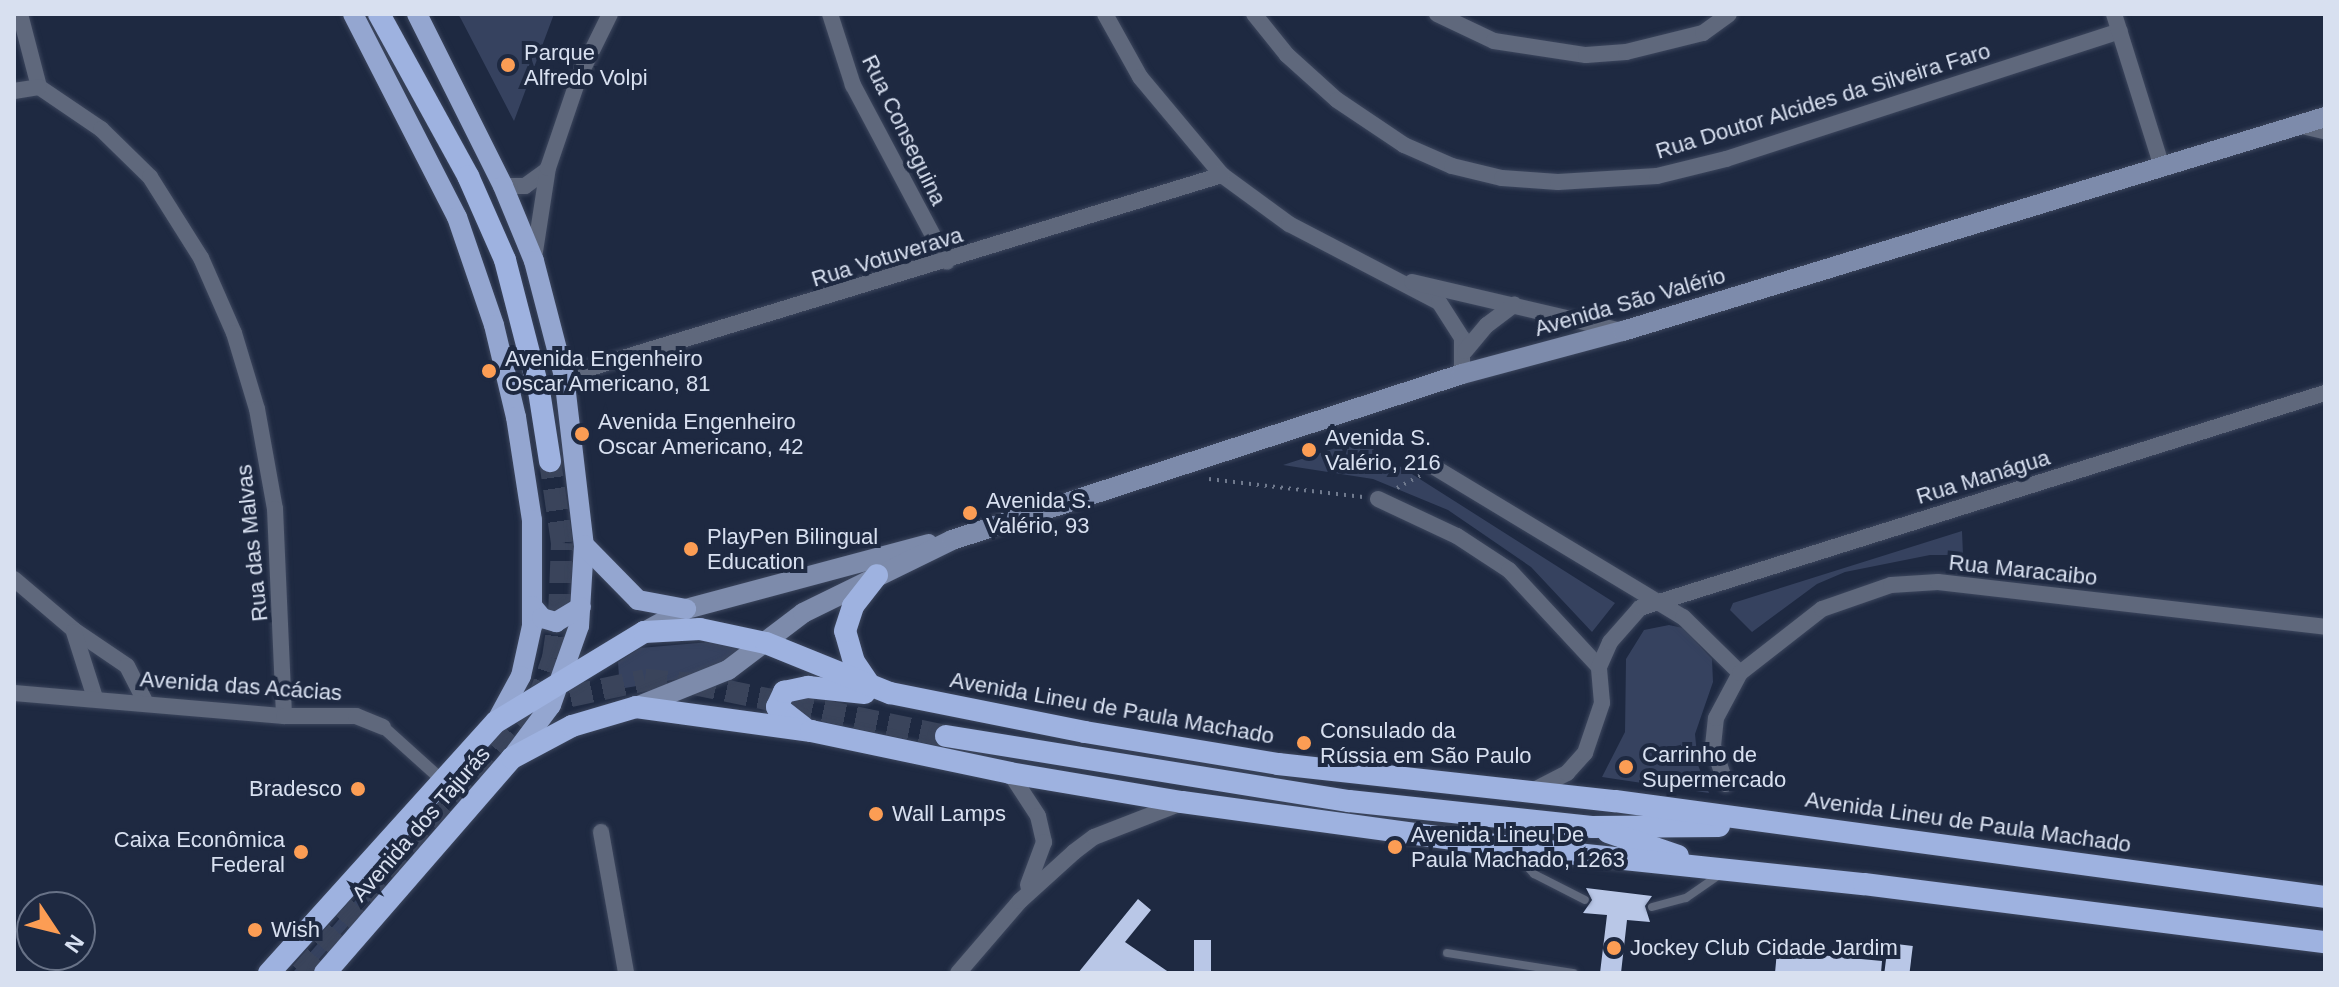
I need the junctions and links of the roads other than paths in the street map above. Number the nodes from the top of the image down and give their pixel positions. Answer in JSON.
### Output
{"nodes":[{"id":1,"x":20,"y":14,"type":"edge"},
{"id":2,"x":353,"y":14,"type":"edge"},
{"id":3,"x":379,"y":14,"type":"edge"},
{"id":4,"x":417,"y":14,"type":"edge"},
{"id":5,"x":610,"y":14,"type":"edge"},
{"id":6,"x":830,"y":14,"type":"edge"},
{"id":7,"x":1105,"y":14,"type":"edge"},
{"id":8,"x":1254,"y":14,"type":"edge"},
{"id":9,"x":1437,"y":14,"type":"edge"},
{"id":10,"x":1729,"y":14,"type":"edge"},
{"id":11,"x":2114,"y":14,"type":"edge"},
{"id":12,"x":2120,"y":31,"type":"junction"},
{"id":13,"x":39,"y":87,"type":"junction"},
{"id":14,"x":14,"y":91,"type":"edge"},
{"id":15,"x":2325,"y":117,"type":"edge"},
{"id":16,"x":2296,"y":125,"type":"junction"},
{"id":17,"x":2325,"y":131,"type":"edge"},
{"id":18,"x":2162,"y":167,"type":"junction"},
{"id":19,"x":548,"y":168,"type":"junction"},
{"id":20,"x":1222,"y":175,"type":"junction"},
{"id":21,"x":503,"y":186,"type":"junction"},
{"id":22,"x":534,"y":261,"type":"junction"},
{"id":23,"x":947,"y":262,"type":"junction"},
{"id":24,"x":1402,"y":280,"type":"junction"},
{"id":25,"x":1514,"y":305,"type":"junction"},
{"id":26,"x":1623,"y":331,"type":"junction"},
{"id":27,"x":1465,"y":351,"type":"junction"},
{"id":28,"x":1462,"y":374,"type":"junction"},
{"id":29,"x":564,"y":376,"type":"junction"},
{"id":30,"x":2325,"y":393,"type":"edge"},
{"id":31,"x":550,"y":461,"type":"tunnel mouth"},
{"id":32,"x":1434,"y":467,"type":"road end"},
{"id":33,"x":1378,"y":499,"type":"road end"},
{"id":34,"x":952,"y":540,"type":"junction"},
{"id":35,"x":584,"y":545,"type":"junction"},
{"id":36,"x":877,"y":575,"type":"junction"},
{"id":37,"x":14,"y":579,"type":"edge"},
{"id":38,"x":1653,"y":602,"type":"junction"},
{"id":39,"x":532,"y":606,"type":"junction"},
{"id":40,"x":581,"y":607,"type":"junction"},
{"id":41,"x":686,"y":609,"type":"junction"},
{"id":42,"x":2325,"y":627,"type":"edge"},
{"id":43,"x":74,"y":630,"type":"junction"},
{"id":44,"x":644,"y":632,"type":"junction"},
{"id":45,"x":766,"y":643,"type":"junction"},
{"id":46,"x":1599,"y":667,"type":"junction"},
{"id":47,"x":1740,"y":673,"type":"junction"},
{"id":48,"x":561,"y":681,"type":"junction"},
{"id":49,"x":881,"y":690,"type":"junction"},
{"id":50,"x":14,"y":693,"type":"edge"},
{"id":51,"x":95,"y":698,"type":"junction"},
{"id":52,"x":144,"y":700,"type":"junction"},
{"id":53,"x":636,"y":707,"type":"junction"},
{"id":54,"x":284,"y":716,"type":"junction"},
{"id":55,"x":496,"y":722,"type":"junction"},
{"id":56,"x":383,"y":727,"type":"joint"},
{"id":57,"x":811,"y":731,"type":"junction"},
{"id":58,"x":946,"y":736,"type":"tunnel mouth"},
{"id":59,"x":512,"y":758,"type":"junction"},
{"id":60,"x":1010,"y":773,"type":"junction"},
{"id":61,"x":443,"y":781,"type":"junction"},
{"id":62,"x":1726,"y":784,"type":"dead end"},
{"id":63,"x":1530,"y":792,"type":"junction"},
{"id":64,"x":1182,"y":802,"type":"junction"},
{"id":65,"x":1804,"y":825,"type":"junction"},
{"id":66,"x":1592,"y":827,"type":"junction"},
{"id":67,"x":601,"y":832,"type":"dead end"},
{"id":68,"x":1510,"y":847,"type":"junction"},
{"id":69,"x":1721,"y":870,"type":"junction"},
{"id":70,"x":2325,"y":897,"type":"edge"},
{"id":71,"x":1585,"y":900,"type":"dead end"},
{"id":72,"x":1020,"y":901,"type":"junction"},
{"id":73,"x":1652,"y":907,"type":"dead end"},
{"id":74,"x":2325,"y":942,"type":"edge"},
{"id":75,"x":1447,"y":953,"type":"dead end"},
{"id":76,"x":269,"y":973,"type":"edge"},
{"id":77,"x":325,"y":973,"type":"edge"},
{"id":78,"x":626,"y":973,"type":"edge"},
{"id":79,"x":958,"y":973,"type":"edge"},
{"id":80,"x":1573,"y":973,"type":"edge"}],
"edges":[{"from":1,"to":13,"type":"street"},
{"from":2,"to":39,"type":"main road"},
{"from":3,"to":31,"type":"highway"},
{"from":4,"to":21,"type":"main road","name":"Avenida dos Tajurás"},
{"from":5,"to":19,"type":"street"},
{"from":6,"to":23,"type":"street","name":"Rua Conseguina"},
{"from":7,"to":20,"type":"street"},
{"from":8,"to":12,"type":"street","name":"Rua Doutor Alcides da Silveira Faro"},
{"from":9,"to":10,"type":"street"},
{"from":11,"to":12,"type":"street"},
{"from":12,"to":18,"type":"street"},
{"from":13,"to":14,"type":"street"},
{"from":13,"to":54,"type":"street","name":"Rua das Malvas"},
{"from":15,"to":16,"type":"main road","name":"Avenida São Valério"},
{"from":16,"to":17,"type":"street"},
{"from":16,"to":18,"type":"main road","name":"Avenida São Valério"},
{"from":18,"to":26,"type":"main road","name":"Avenida São Valério"},
{"from":19,"to":21,"type":"street"},
{"from":19,"to":22,"type":"street"},
{"from":20,"to":23,"type":"street","name":"Rua Votuverava"},
{"from":20,"to":24,"type":"street"},
{"from":21,"to":22,"type":"main road","name":"Avenida dos Tajurás"},
{"from":22,"to":29,"type":"main road","name":"Avenida dos Tajurás"},
{"from":23,"to":29,"type":"street","name":"Rua Votuverava"},
{"from":24,"to":25,"type":"street"},
{"from":24,"to":27,"type":"street"},
{"from":25,"to":26,"type":"street"},
{"from":25,"to":27,"type":"street"},
{"from":26,"to":28,"type":"main road","name":"Avenida São Valério"},
{"from":27,"to":28,"type":"street"},
{"from":28,"to":34,"type":"main road","name":"Avenida São Valério"},
{"from":29,"to":35,"type":"main road","name":"Avenida dos Tajurás"},
{"from":30,"to":38,"type":"street","name":"Rua Manágua"},
{"from":32,"to":38,"type":"street"},
{"from":33,"to":46,"type":"street"},
{"from":34,"to":36,"type":"main road","name":"Avenida São Valério"},
{"from":34,"to":41,"type":"main road","name":"Avenida São Valério"},
{"from":35,"to":40,"type":"main road","name":"Avenida dos Tajurás"},
{"from":35,"to":41,"type":"main road"},
{"from":36,"to":45,"type":"main road","name":"Avenida São Valério"},
{"from":36,"to":49,"type":"highway"},
{"from":37,"to":43,"type":"street"},
{"from":38,"to":46,"type":"street"},
{"from":38,"to":47,"type":"street"},
{"from":39,"to":40,"type":"main road"},
{"from":39,"to":55,"type":"main road"},
{"from":40,"to":48,"type":"main road","name":"Avenida dos Tajurás"},
{"from":41,"to":44,"type":"main road","name":"Avenida São Valério"},
{"from":42,"to":47,"type":"street","name":"Rua Maracaibo"},
{"from":43,"to":51,"type":"street"},
{"from":43,"to":52,"type":"street"},
{"from":44,"to":45,"type":"highway","name":"Avenida Lineu de Paula Machado"},
{"from":44,"to":48,"type":"highway","name":"Avenida Lineu de Paula Machado"},
{"from":45,"to":49,"type":"highway","name":"Avenida Lineu de Paula Machado"},
{"from":45,"to":53,"type":"main road","name":"Avenida São Valério"},
{"from":46,"to":63,"type":"street"},
{"from":47,"to":62,"type":"street"},
{"from":48,"to":55,"type":"highway","name":"Avenida Lineu de Paula Machado"},
{"from":48,"to":59,"type":"main road","name":"Avenida dos Tajurás"},
{"from":49,"to":57,"type":"highway"},
{"from":49,"to":63,"type":"highway","name":"Avenida Lineu de Paula Machado"},
{"from":50,"to":51,"type":"street","name":"Avenida das Acácias"},
{"from":51,"to":52,"type":"street","name":"Avenida das Acácias"},
{"from":52,"to":54,"type":"street","name":"Avenida das Acácias"},
{"from":53,"to":57,"type":"highway"},
{"from":53,"to":59,"type":"highway"},
{"from":54,"to":56,"type":"street","name":"Avenida das Acácias"},
{"from":55,"to":61,"type":"highway","name":"Avenida dos Tajurás"},
{"from":56,"to":61,"type":"street","name":"Avenida das Acácias"},
{"from":57,"to":60,"type":"highway"},
{"from":58,"to":66,"type":"highway"},
{"from":59,"to":77,"type":"highway","name":"Avenida dos Tajurás"},
{"from":60,"to":64,"type":"highway"},
{"from":60,"to":72,"type":"street"},
{"from":61,"to":76,"type":"highway","name":"Avenida dos Tajurás"},
{"from":63,"to":65,"type":"highway","name":"Avenida Lineu de Paula Machado"},
{"from":64,"to":68,"type":"highway"},
{"from":64,"to":72,"type":"street"},
{"from":65,"to":66,"type":"highway"},
{"from":65,"to":70,"type":"highway","name":"Avenida Lineu de Paula Machado"},
{"from":66,"to":69,"type":"highway"},
{"from":67,"to":78,"type":"street"},
{"from":68,"to":69,"type":"highway"},
{"from":68,"to":71,"type":"lane"},
{"from":69,"to":73,"type":"lane"},
{"from":69,"to":74,"type":"highway"},
{"from":72,"to":79,"type":"street"},
{"from":75,"to":80,"type":"lane"}]}
